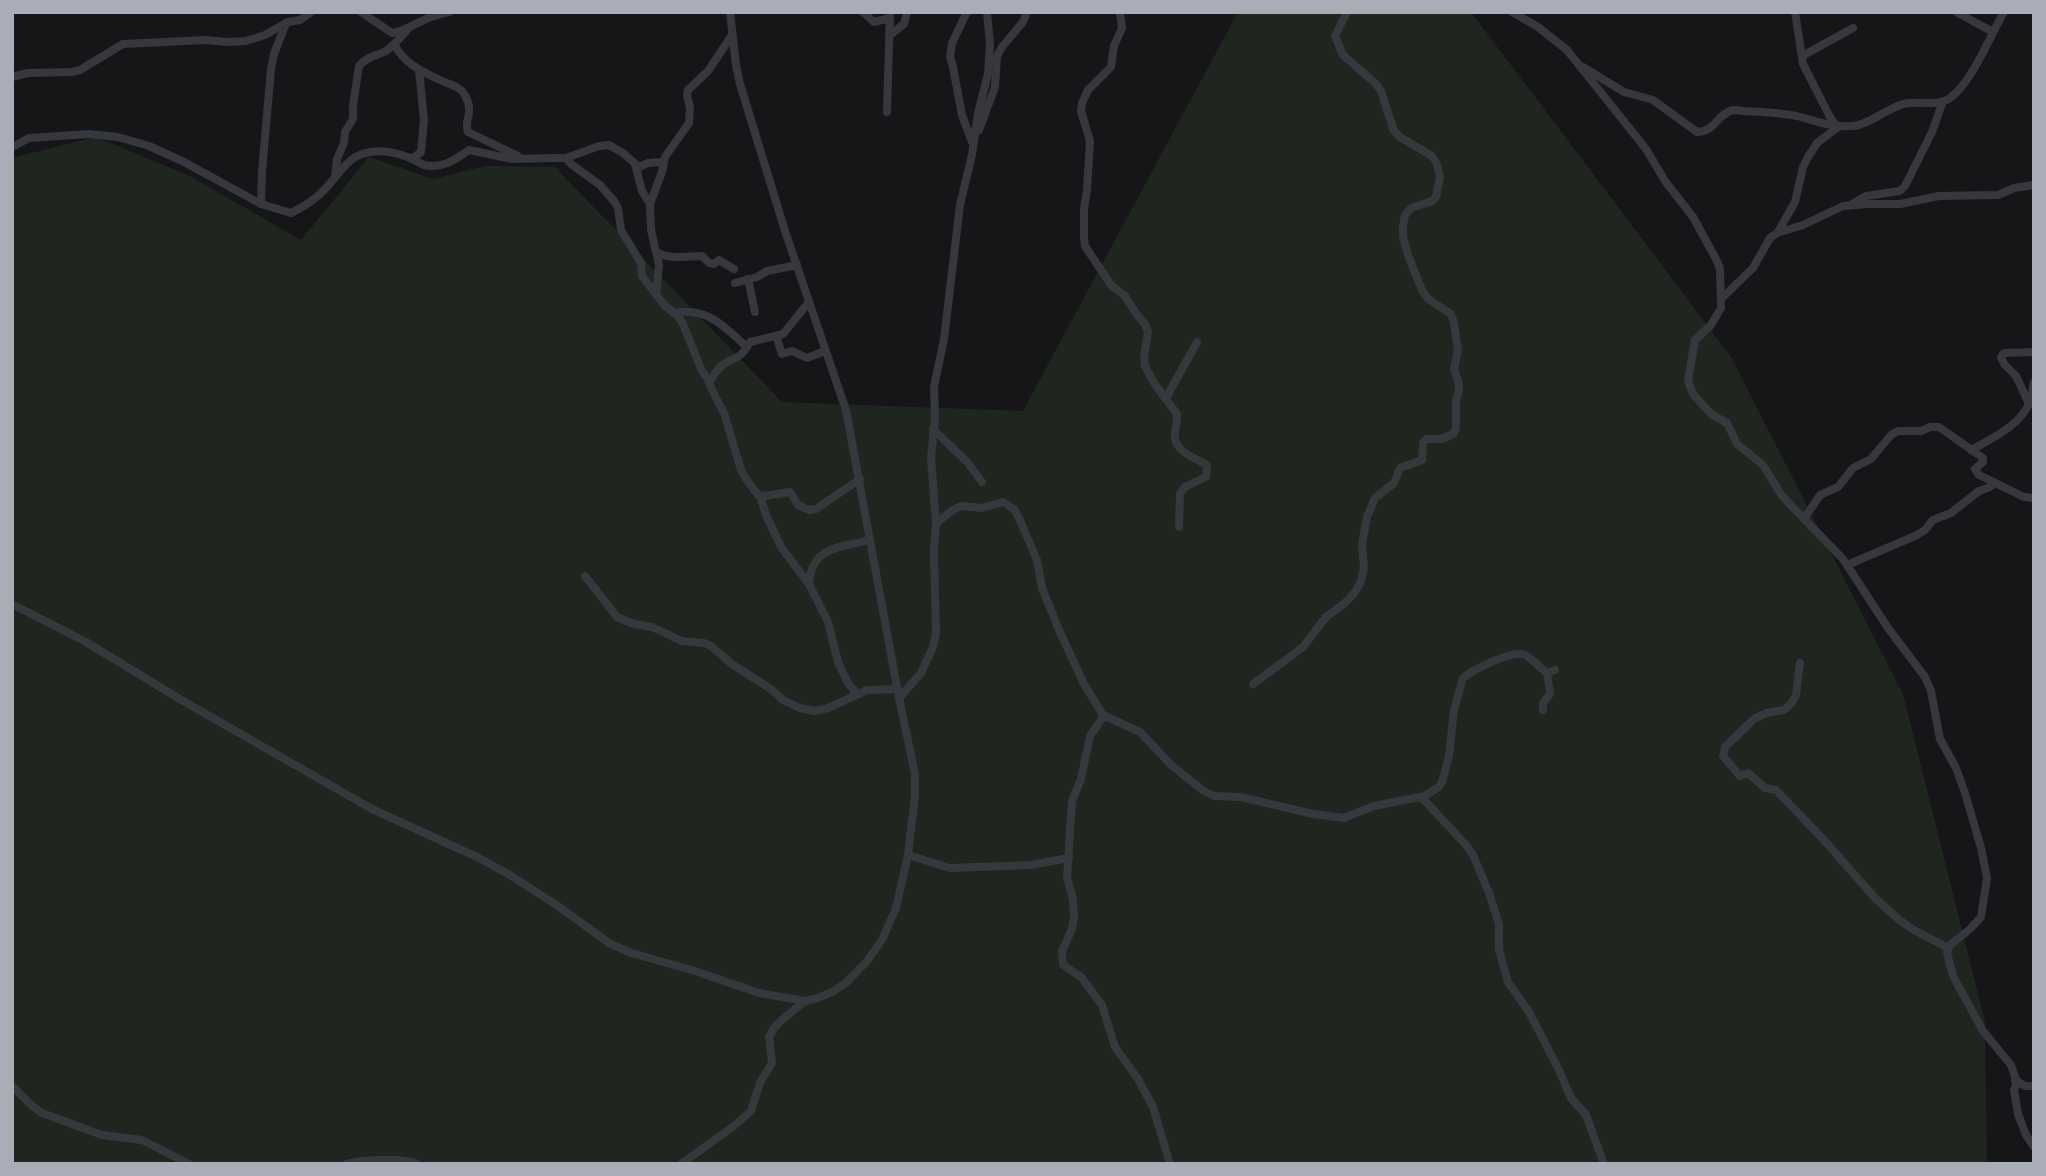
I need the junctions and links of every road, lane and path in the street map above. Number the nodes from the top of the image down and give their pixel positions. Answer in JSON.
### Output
{"nodes":[{"id":1,"x":311,"y":12,"type":"edge"},
{"id":2,"x":361,"y":12,"type":"edge"},
{"id":3,"x":449,"y":12,"type":"edge"},
{"id":4,"x":730,"y":12,"type":"edge"},
{"id":5,"x":863,"y":12,"type":"edge"},
{"id":6,"x":907,"y":12,"type":"edge"},
{"id":7,"x":967,"y":12,"type":"edge"},
{"id":8,"x":987,"y":12,"type":"edge"},
{"id":9,"x":1027,"y":12,"type":"edge"},
{"id":10,"x":1120,"y":12,"type":"edge"},
{"id":11,"x":1347,"y":12,"type":"edge"},
{"id":12,"x":1512,"y":12,"type":"edge"},
{"id":13,"x":1795,"y":12,"type":"edge"},
{"id":14,"x":1956,"y":12,"type":"edge"},
{"id":15,"x":2004,"y":12,"type":"edge"},
{"id":16,"x":890,"y":15,"type":"edge"},
{"id":17,"x":286,"y":23,"type":"junction"},
{"id":18,"x":1853,"y":28,"type":"dead end"},
{"id":19,"x":408,"y":29,"type":"junction"},
{"id":20,"x":1993,"y":32,"type":"junction"},
{"id":21,"x":732,"y":35,"type":"junction"},
{"id":22,"x":890,"y":35,"type":"junction"},
{"id":23,"x":394,"y":44,"type":"junction"},
{"id":24,"x":1802,"y":56,"type":"junction"},
{"id":25,"x":1578,"y":63,"type":"junction"},
{"id":26,"x":419,"y":70,"type":"junction"},
{"id":27,"x":12,"y":78,"type":"edge"},
{"id":28,"x":1943,"y":101,"type":"junction"},
{"id":29,"x":887,"y":112,"type":"dead end"},
{"id":30,"x":1838,"y":127,"type":"junction"},
{"id":31,"x":973,"y":145,"type":"junction"},
{"id":32,"x":12,"y":147,"type":"edge"},
{"id":33,"x":972,"y":155,"type":"junction"},
{"id":34,"x":566,"y":158,"type":"junction"},
{"id":35,"x":412,"y":159,"type":"junction"},
{"id":36,"x":524,"y":159,"type":"junction"},
{"id":37,"x":662,"y":162,"type":"junction"},
{"id":38,"x":635,"y":164,"type":"junction"},
{"id":39,"x":335,"y":177,"type":"junction"},
{"id":40,"x":2034,"y":185,"type":"edge"},
{"id":41,"x":261,"y":204,"type":"junction"},
{"id":42,"x":650,"y":204,"type":"junction"},
{"id":43,"x":1850,"y":205,"type":"junction"},
{"id":44,"x":1778,"y":232,"type":"junction"},
{"id":45,"x":658,"y":253,"type":"junction"},
{"id":46,"x":797,"y":265,"type":"junction"},
{"id":47,"x":734,"y":269,"type":"dead end"},
{"id":48,"x":748,"y":279,"type":"junction"},
{"id":49,"x":735,"y":283,"type":"dead end"},
{"id":50,"x":656,"y":295,"type":"junction"},
{"id":51,"x":1722,"y":298,"type":"junction"},
{"id":52,"x":809,"y":302,"type":"junction"},
{"id":53,"x":755,"y":312,"type":"dead end"},
{"id":54,"x":674,"y":313,"type":"junction"},
{"id":55,"x":776,"y":336,"type":"junction"},
{"id":56,"x":1197,"y":342,"type":"dead end"},
{"id":57,"x":747,"y":347,"type":"junction"},
{"id":58,"x":825,"y":351,"type":"junction"},
{"id":59,"x":2034,"y":352,"type":"edge"},
{"id":60,"x":709,"y":382,"type":"junction"},
{"id":61,"x":2034,"y":383,"type":"edge"},
{"id":62,"x":1166,"y":398,"type":"junction"},
{"id":63,"x":2029,"y":404,"type":"junction"},
{"id":64,"x":933,"y":429,"type":"junction"},
{"id":65,"x":1971,"y":450,"type":"junction"},
{"id":66,"x":860,"y":479,"type":"junction"},
{"id":67,"x":982,"y":482,"type":"dead end"},
{"id":68,"x":1995,"y":483,"type":"junction"},
{"id":69,"x":760,"y":496,"type":"junction"},
{"id":70,"x":2034,"y":498,"type":"edge"},
{"id":71,"x":1804,"y":519,"type":"junction"},
{"id":72,"x":936,"y":523,"type":"junction"},
{"id":73,"x":1179,"y":527,"type":"dead end"},
{"id":74,"x":869,"y":540,"type":"junction"},
{"id":75,"x":1847,"y":565,"type":"junction"},
{"id":76,"x":585,"y":576,"type":"dead end"},
{"id":77,"x":809,"y":584,"type":"junction"},
{"id":78,"x":12,"y":604,"type":"edge"},
{"id":79,"x":1800,"y":663,"type":"dead end"},
{"id":80,"x":1253,"y":684,"type":"dead end"},
{"id":81,"x":858,"y":694,"type":"junction"},
{"id":82,"x":899,"y":694,"type":"junction"},
{"id":83,"x":1543,"y":710,"type":"dead end"},
{"id":84,"x":1104,"y":716,"type":"junction"},
{"id":85,"x":1421,"y":798,"type":"junction"},
{"id":86,"x":908,"y":855,"type":"junction"},
{"id":87,"x":1069,"y":858,"type":"junction"},
{"id":88,"x":1948,"y":948,"type":"junction"},
{"id":89,"x":805,"y":1001,"type":"junction"},
{"id":90,"x":2015,"y":1080,"type":"junction"},
{"id":91,"x":12,"y":1086,"type":"edge"},
{"id":92,"x":2034,"y":1086,"type":"edge"},
{"id":93,"x":2034,"y":1147,"type":"edge"},
{"id":94,"x":189,"y":1164,"type":"edge"},
{"id":95,"x":346,"y":1164,"type":"edge"},
{"id":96,"x":417,"y":1164,"type":"edge"},
{"id":97,"x":681,"y":1164,"type":"edge"},
{"id":98,"x":1170,"y":1164,"type":"edge"},
{"id":99,"x":1604,"y":1164,"type":"edge"}],
"edges":[{"from":1,"to":17,"type":"street"},
{"from":2,"to":19,"type":"street"},
{"from":3,"to":19,"type":"street"},
{"from":4,"to":21,"type":"street"},
{"from":5,"to":16,"type":"street"},
{"from":6,"to":22,"type":"street"},
{"from":7,"to":31,"type":"street"},
{"from":8,"to":31,"type":"street"},
{"from":9,"to":33,"type":"street"},
{"from":10,"to":62,"type":"street"},
{"from":11,"to":80,"type":"street"},
{"from":12,"to":25,"type":"street"},
{"from":13,"to":24,"type":"street"},
{"from":14,"to":20,"type":"street"},
{"from":15,"to":20,"type":"street"},
{"from":16,"to":22,"type":"street"},
{"from":17,"to":27,"type":"street"},
{"from":17,"to":41,"type":"street"},
{"from":18,"to":24,"type":"street"},
{"from":19,"to":23,"type":"street"},
{"from":20,"to":28,"type":"street"},
{"from":21,"to":37,"type":"street"},
{"from":21,"to":46,"type":"street"},
{"from":22,"to":29,"type":"street"},
{"from":23,"to":26,"type":"street"},
{"from":23,"to":39,"type":"street"},
{"from":24,"to":30,"type":"street"},
{"from":25,"to":30,"type":"street"},
{"from":25,"to":51,"type":"street"},
{"from":26,"to":35,"type":"street"},
{"from":26,"to":36,"type":"street"},
{"from":28,"to":30,"type":"street"},
{"from":28,"to":43,"type":"street"},
{"from":30,"to":44,"type":"street"},
{"from":31,"to":33,"type":"street"},
{"from":32,"to":41,"type":"street"},
{"from":33,"to":64,"type":"street"},
{"from":34,"to":36,"type":"street"},
{"from":34,"to":38,"type":"street"},
{"from":34,"to":50,"type":"street"},
{"from":35,"to":36,"type":"street"},
{"from":35,"to":39,"type":"street"},
{"from":37,"to":38,"type":"street"},
{"from":37,"to":42,"type":"street"},
{"from":38,"to":42,"type":"street"},
{"from":39,"to":41,"type":"street"},
{"from":40,"to":43,"type":"street"},
{"from":42,"to":45,"type":"street"},
{"from":43,"to":44,"type":"street"},
{"from":44,"to":51,"type":"street"},
{"from":45,"to":47,"type":"street"},
{"from":45,"to":50,"type":"street"},
{"from":46,"to":48,"type":"street"},
{"from":46,"to":52,"type":"street"},
{"from":48,"to":49,"type":"street"},
{"from":48,"to":53,"type":"street"},
{"from":50,"to":54,"type":"street"},
{"from":51,"to":71,"type":"street"},
{"from":52,"to":55,"type":"street"},
{"from":52,"to":58,"type":"street"},
{"from":54,"to":57,"type":"street"},
{"from":54,"to":60,"type":"street"},
{"from":55,"to":57,"type":"street"},
{"from":55,"to":58,"type":"street"},
{"from":56,"to":62,"type":"street"},
{"from":57,"to":60,"type":"street"},
{"from":58,"to":66,"type":"street"},
{"from":59,"to":63,"type":"street"},
{"from":60,"to":69,"type":"street"},
{"from":61,"to":63,"type":"street"},
{"from":62,"to":73,"type":"street"},
{"from":63,"to":65,"type":"street"},
{"from":64,"to":67,"type":"street"},
{"from":64,"to":72,"type":"street"},
{"from":65,"to":68,"type":"street"},
{"from":65,"to":71,"type":"street"},
{"from":66,"to":69,"type":"street"},
{"from":66,"to":74,"type":"street"},
{"from":68,"to":70,"type":"street"},
{"from":68,"to":75,"type":"street"},
{"from":69,"to":77,"type":"street"},
{"from":71,"to":75,"type":"street"},
{"from":72,"to":82,"type":"street"},
{"from":72,"to":84,"type":"street"},
{"from":74,"to":77,"type":"street"},
{"from":74,"to":82,"type":"street"},
{"from":75,"to":88,"type":"street"},
{"from":76,"to":81,"type":"street"},
{"from":77,"to":81,"type":"street"},
{"from":78,"to":89,"type":"street"},
{"from":79,"to":88,"type":"street"},
{"from":81,"to":82,"type":"street"},
{"from":82,"to":86,"type":"street"},
{"from":83,"to":85,"type":"street"},
{"from":84,"to":85,"type":"street"},
{"from":84,"to":87,"type":"street"},
{"from":85,"to":99,"type":"street"},
{"from":86,"to":87,"type":"street"},
{"from":86,"to":89,"type":"street"},
{"from":87,"to":98,"type":"street"},
{"from":88,"to":90,"type":"street"},
{"from":89,"to":97,"type":"street"},
{"from":90,"to":92,"type":"street"},
{"from":90,"to":93,"type":"street"},
{"from":91,"to":94,"type":"street"},
{"from":95,"to":96,"type":"street"}]}
